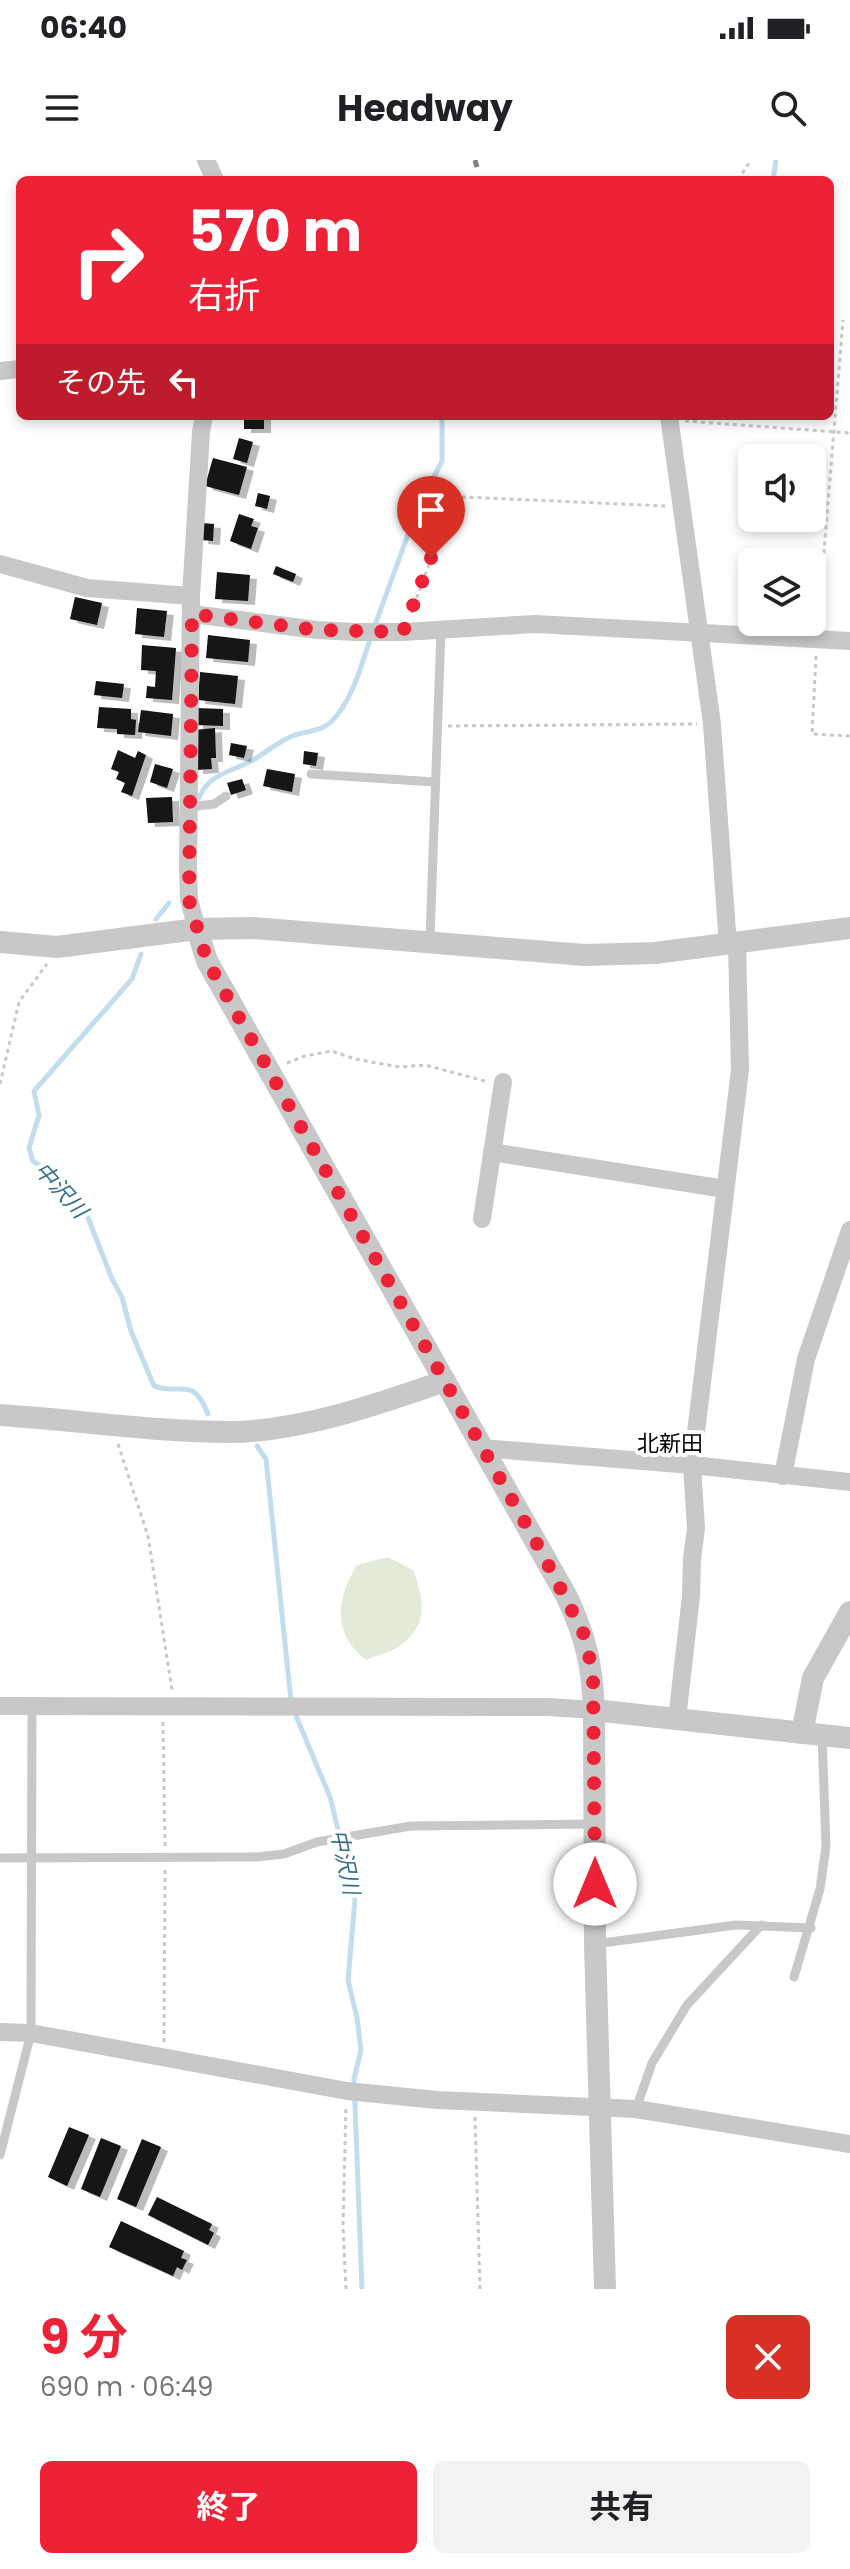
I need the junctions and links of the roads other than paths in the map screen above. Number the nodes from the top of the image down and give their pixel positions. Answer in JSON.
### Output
{"nodes":[{"id":1,"x":203,"y":420,"type":"edge"},
{"id":2,"x":669,"y":420,"type":"edge"},
{"id":3,"x":0,"y":564,"type":"edge"},
{"id":4,"x":192,"y":605,"type":"junction"},
{"id":5,"x":441,"y":629,"type":"junction"},
{"id":6,"x":699,"y":631,"type":"junction"},
{"id":7,"x":850,"y":641,"type":"edge"},
{"id":8,"x":311,"y":774,"type":"dead end"},
{"id":9,"x":435,"y":782,"type":"junction"},
{"id":10,"x":226,"y":796,"type":"dead end"},
{"id":11,"x":189,"y":807,"type":"junction"},
{"id":12,"x":850,"y":928,"type":"edge"},
{"id":13,"x":197,"y":929,"type":"junction"},
{"id":14,"x":0,"y":942,"type":"edge"},
{"id":15,"x":430,"y":944,"type":"junction"},
{"id":16,"x":732,"y":944,"type":"junction"},
{"id":17,"x":503,"y":1082,"type":"road end"},
{"id":18,"x":492,"y":1152,"type":"junction"},
{"id":19,"x":725,"y":1189,"type":"junction"},
{"id":20,"x":482,"y":1219,"type":"dead end"},
{"id":21,"x":850,"y":1230,"type":"edge"},
{"id":22,"x":445,"y":1381,"type":"junction"},
{"id":23,"x":0,"y":1415,"type":"edge"},
{"id":24,"x":482,"y":1448,"type":"junction"},
{"id":25,"x":692,"y":1465,"type":"junction"},
{"id":26,"x":783,"y":1476,"type":"junction"},
{"id":27,"x":850,"y":1482,"type":"edge"},
{"id":28,"x":850,"y":1612,"type":"edge"},
{"id":29,"x":32,"y":1705,"type":"junction"},
{"id":30,"x":0,"y":1706,"type":"edge"},
{"id":31,"x":594,"y":1710,"type":"junction"},
{"id":32,"x":677,"y":1719,"type":"junction"},
{"id":33,"x":812,"y":1734,"type":"junction"},
{"id":34,"x":850,"y":1738,"type":"edge"},
{"id":35,"x":594,"y":1824,"type":"junction"},
{"id":36,"x":0,"y":1858,"type":"edge"},
{"id":37,"x":32,"y":1858,"type":"junction"},
{"id":38,"x":761,"y":1925,"type":"junction"},
{"id":39,"x":811,"y":1928,"type":"junction"},
{"id":40,"x":595,"y":1944,"type":"junction"},
{"id":41,"x":794,"y":1977,"type":"dead end"},
{"id":42,"x":0,"y":2032,"type":"edge"},
{"id":43,"x":31,"y":2033,"type":"junction"},
{"id":44,"x":601,"y":2106,"type":"junction"},
{"id":45,"x":636,"y":2109,"type":"junction"},
{"id":46,"x":850,"y":2144,"type":"edge"},
{"id":47,"x":0,"y":2155,"type":"edge"},
{"id":48,"x":605,"y":2289,"type":"edge"}],
"edges":[{"from":1,"to":4,"type":"street"},
{"from":2,"to":6,"type":"street"},
{"from":3,"to":4,"type":"street"},
{"from":4,"to":5,"type":"street"},
{"from":4,"to":11,"type":"street"},
{"from":5,"to":6,"type":"street"},
{"from":5,"to":9,"type":"lane"},
{"from":6,"to":7,"type":"street"},
{"from":6,"to":16,"type":"street"},
{"from":8,"to":9,"type":"lane"},
{"from":9,"to":15,"type":"lane"},
{"from":10,"to":11,"type":"lane"},
{"from":11,"to":13,"type":"street"},
{"from":12,"to":16,"type":"street"},
{"from":13,"to":14,"type":"street"},
{"from":13,"to":15,"type":"street"},
{"from":13,"to":22,"type":"street"},
{"from":15,"to":16,"type":"street"},
{"from":16,"to":19,"type":"street"},
{"from":17,"to":18,"type":"street"},
{"from":18,"to":19,"type":"street"},
{"from":18,"to":20,"type":"street"},
{"from":19,"to":25,"type":"street"},
{"from":21,"to":26,"type":"street"},
{"from":22,"to":23,"type":"street"},
{"from":22,"to":24,"type":"street"},
{"from":24,"to":25,"type":"street"},
{"from":24,"to":31,"type":"street"},
{"from":25,"to":26,"type":"street"},
{"from":25,"to":32,"type":"street"},
{"from":26,"to":27,"type":"street"},
{"from":28,"to":33,"type":"street"},
{"from":29,"to":30,"type":"street"},
{"from":29,"to":31,"type":"street"},
{"from":29,"to":37,"type":"lane"},
{"from":31,"to":32,"type":"street"},
{"from":31,"to":35,"type":"street"},
{"from":32,"to":33,"type":"street"},
{"from":33,"to":34,"type":"street"},
{"from":33,"to":39,"type":"lane"},
{"from":35,"to":37,"type":"lane"},
{"from":35,"to":40,"type":"street"},
{"from":36,"to":37,"type":"lane"},
{"from":37,"to":43,"type":"lane"},
{"from":38,"to":39,"type":"lane"},
{"from":38,"to":40,"type":"lane"},
{"from":38,"to":45,"type":"lane"},
{"from":39,"to":41,"type":"lane"},
{"from":40,"to":44,"type":"street"},
{"from":42,"to":43,"type":"street"},
{"from":43,"to":44,"type":"street"},
{"from":43,"to":47,"type":"lane"},
{"from":44,"to":45,"type":"street"},
{"from":44,"to":48,"type":"street"},
{"from":45,"to":46,"type":"street"}]}
